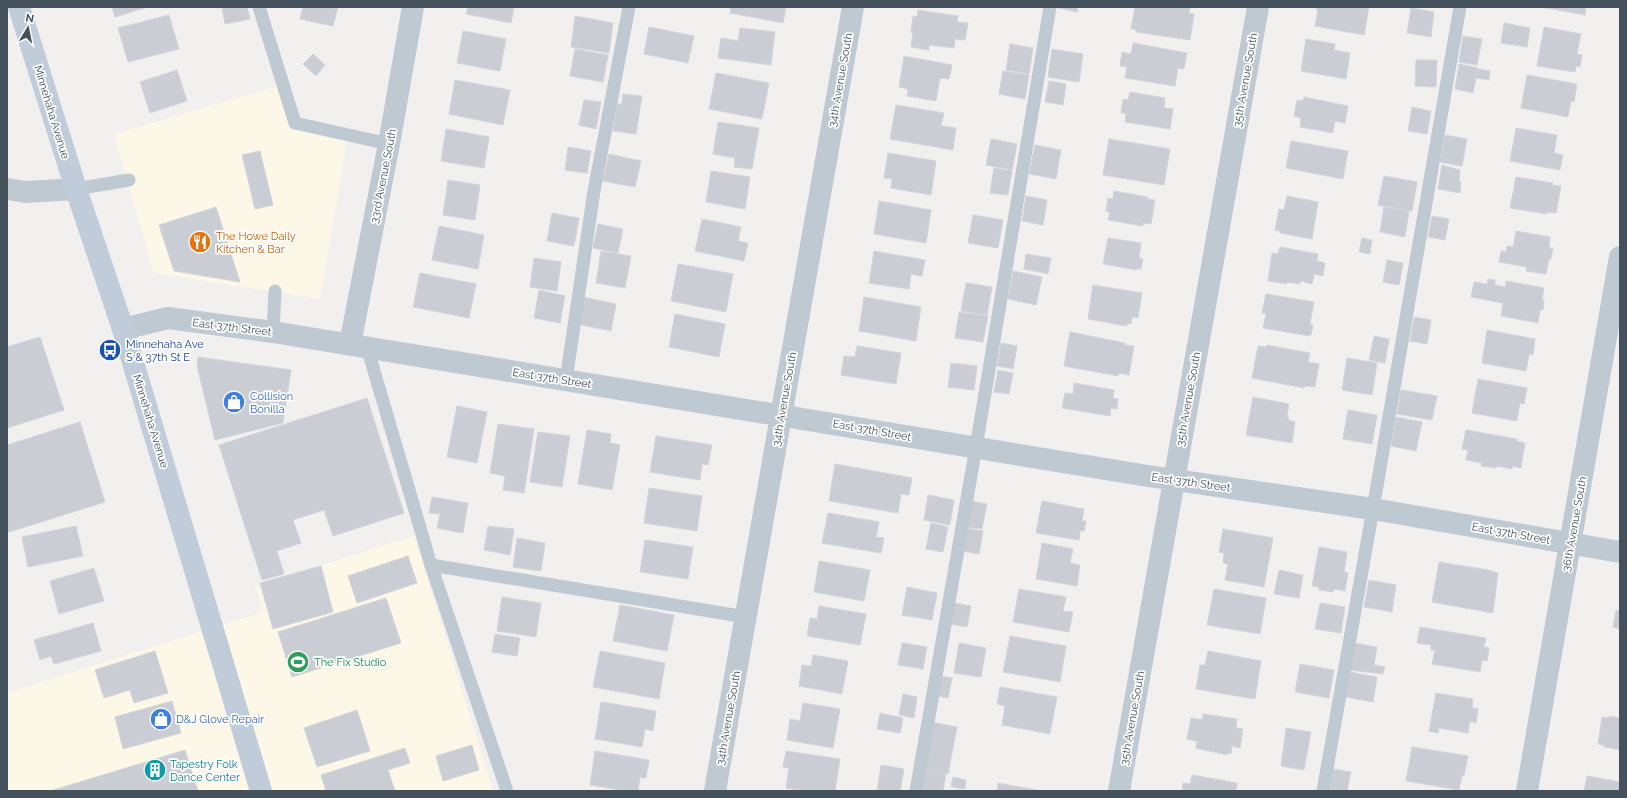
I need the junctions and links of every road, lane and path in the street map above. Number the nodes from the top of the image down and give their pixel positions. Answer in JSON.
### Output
{"nodes":[{"id":1,"x":19,"y":7,"type":"edge"},
{"id":2,"x":259,"y":7,"type":"edge"},
{"id":3,"x":413,"y":7,"type":"edge"},
{"id":4,"x":629,"y":7,"type":"edge"},
{"id":5,"x":853,"y":7,"type":"edge"},
{"id":6,"x":1050,"y":7,"type":"edge"},
{"id":7,"x":1258,"y":7,"type":"edge"},
{"id":8,"x":1460,"y":7,"type":"edge"},
{"id":9,"x":389,"y":144,"type":"junction"},
{"id":10,"x":129,"y":180,"type":"dead end"},
{"id":11,"x":7,"y":189,"type":"edge"},
{"id":12,"x":76,"y":189,"type":"junction"},
{"id":13,"x":1620,"y":257,"type":"edge"},
{"id":14,"x":275,"y":291,"type":"dead end"},
{"id":15,"x":123,"y":328,"type":"junction"},
{"id":16,"x":273,"y":332,"type":"junction"},
{"id":17,"x":359,"y":346,"type":"junction"},
{"id":18,"x":566,"y":380,"type":"junction"},
{"id":19,"x":782,"y":415,"type":"junction"},
{"id":20,"x":976,"y":447,"type":"junction"},
{"id":21,"x":1174,"y":480,"type":"junction"},
{"id":22,"x":1374,"y":509,"type":"junction"},
{"id":23,"x":1570,"y":543,"type":"junction"},
{"id":24,"x":1620,"y":552,"type":"edge"},
{"id":25,"x":431,"y":565,"type":"junction"},
{"id":26,"x":746,"y":617,"type":"junction"},
{"id":27,"x":261,"y":791,"type":"edge"},
{"id":28,"x":506,"y":791,"type":"edge"},
{"id":29,"x":715,"y":791,"type":"edge"},
{"id":30,"x":916,"y":791,"type":"edge"},
{"id":31,"x":1119,"y":791,"type":"edge"},
{"id":32,"x":1323,"y":791,"type":"edge"},
{"id":33,"x":1527,"y":791,"type":"edge"}],
"edges":[{"from":1,"to":12,"type":"main road","name":"Minnehaha Avenue"},
{"from":2,"to":9,"type":"lane"},
{"from":3,"to":9,"type":"street","name":"33rd Avenue South"},
{"from":4,"to":18,"type":"lane"},
{"from":5,"to":19,"type":"street","name":"34th Avenue South"},
{"from":6,"to":20,"type":"lane"},
{"from":7,"to":21,"type":"street","name":"35th Avenue South"},
{"from":8,"to":22,"type":"lane"},
{"from":9,"to":17,"type":"street","name":"33rd Avenue South"},
{"from":10,"to":12,"type":"lane"},
{"from":11,"to":12,"type":"street"},
{"from":12,"to":15,"type":"main road","name":"Minnehaha Avenue"},
{"from":13,"to":23,"type":"street","name":"36th Avenue South"},
{"from":14,"to":16,"type":"lane"},
{"from":15,"to":16,"type":"street","name":"East 37th Street"},
{"from":15,"to":27,"type":"main road","name":"Minnehaha Avenue"},
{"from":16,"to":17,"type":"street","name":"East 37th Street"},
{"from":17,"to":18,"type":"street","name":"East 37th Street"},
{"from":17,"to":25,"type":"lane"},
{"from":18,"to":19,"type":"street","name":"East 37th Street"},
{"from":19,"to":20,"type":"street","name":"East 37th Street"},
{"from":19,"to":26,"type":"street","name":"34th Avenue South"},
{"from":20,"to":21,"type":"street","name":"East 37th Street"},
{"from":20,"to":30,"type":"lane"},
{"from":21,"to":22,"type":"street","name":"East 37th Street"},
{"from":21,"to":31,"type":"street","name":"35th Avenue South"},
{"from":22,"to":23,"type":"street","name":"East 37th Street"},
{"from":22,"to":32,"type":"lane"},
{"from":23,"to":24,"type":"street","name":"East 37th Street"},
{"from":23,"to":33,"type":"street","name":"36th Avenue South"},
{"from":25,"to":26,"type":"lane"},
{"from":25,"to":28,"type":"lane"},
{"from":26,"to":29,"type":"street","name":"34th Avenue South"}]}
